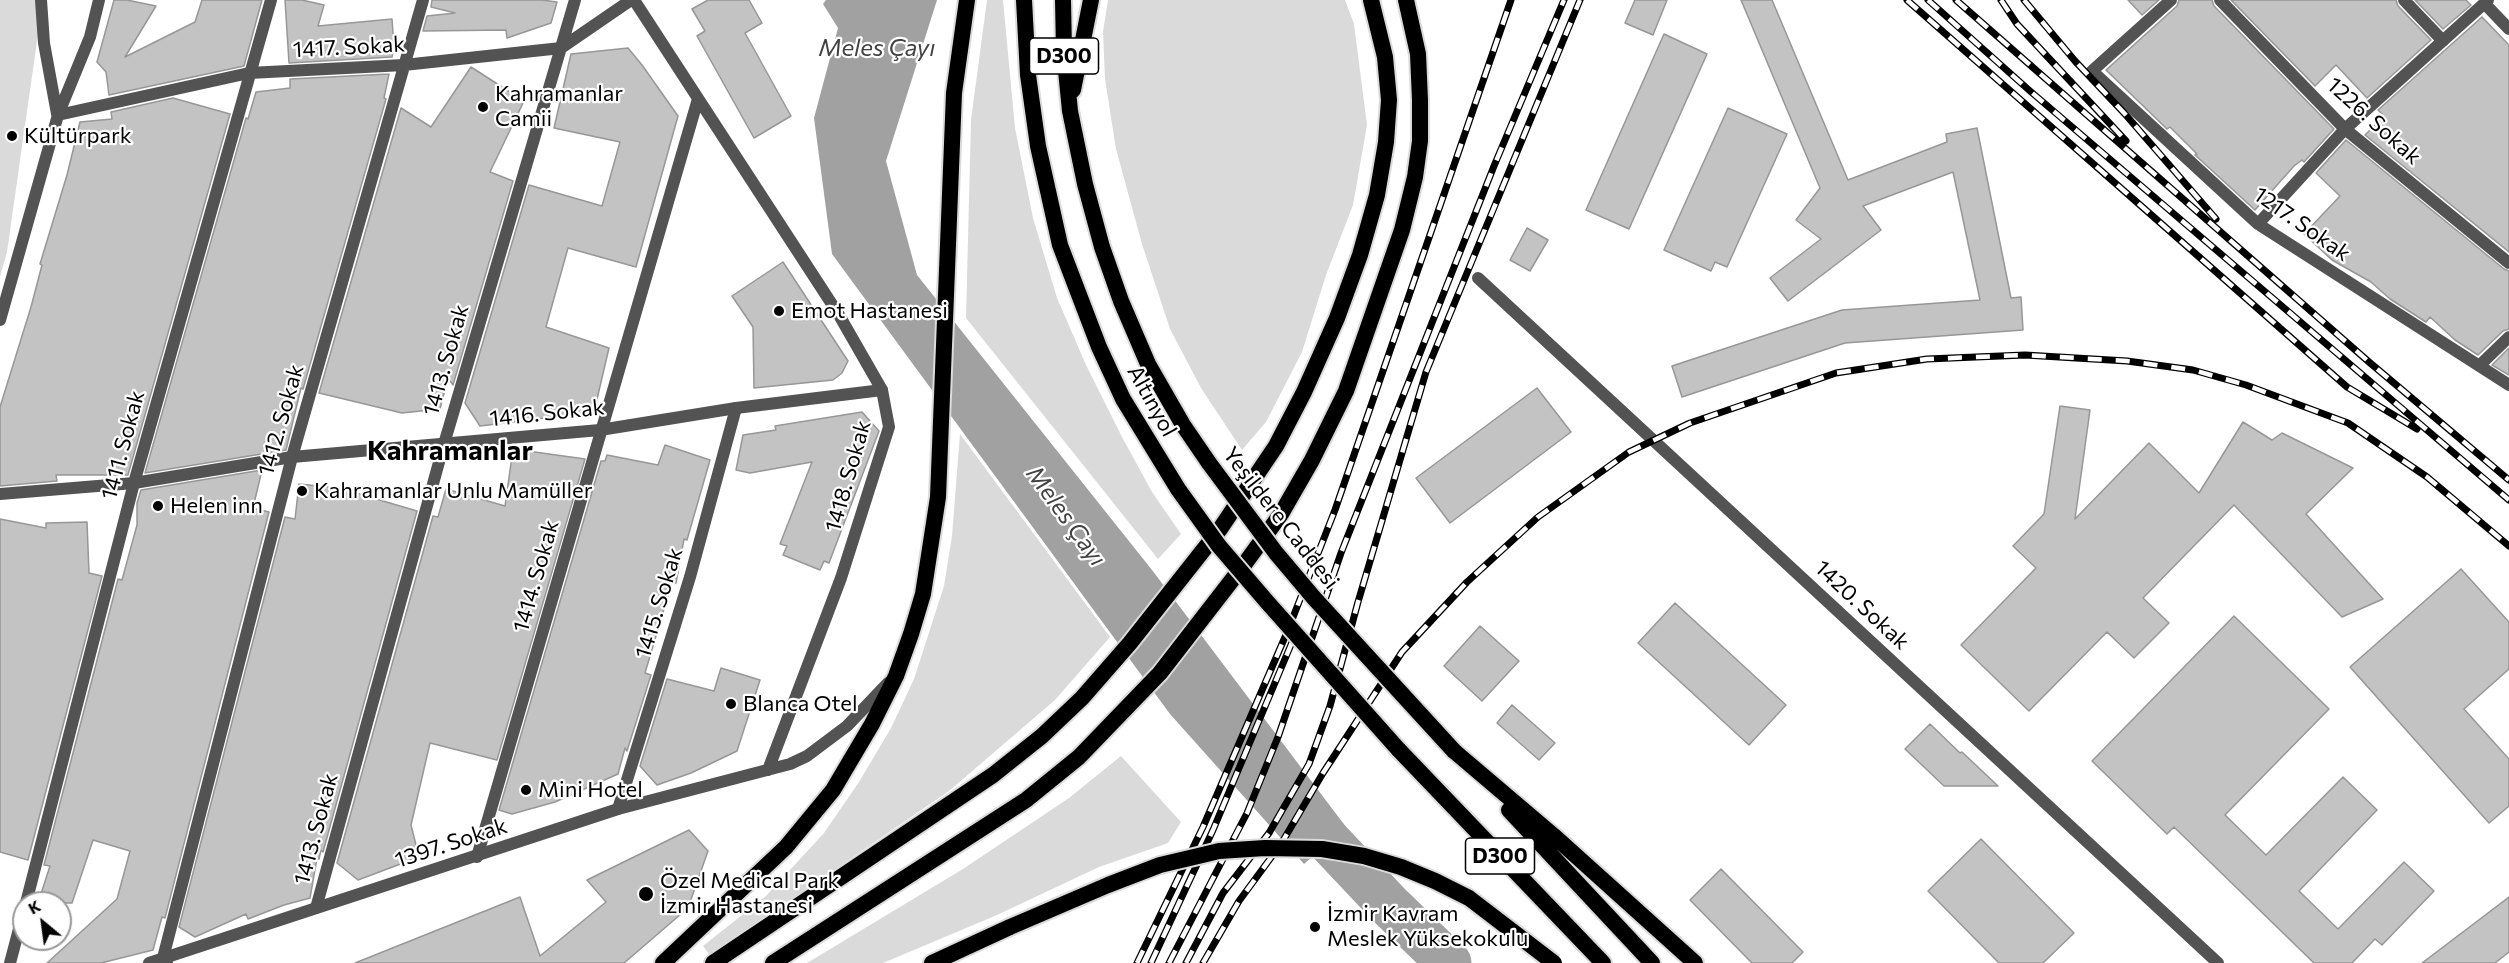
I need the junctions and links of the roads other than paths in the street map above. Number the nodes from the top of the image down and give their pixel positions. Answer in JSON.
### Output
{"nodes":[{"id":1,"x":41,"y":0,"type":"edge"},
{"id":2,"x":99,"y":0,"type":"edge"},
{"id":3,"x":271,"y":0,"type":"edge"},
{"id":4,"x":423,"y":0,"type":"edge"},
{"id":5,"x":575,"y":0,"type":"edge"},
{"id":6,"x":632,"y":0,"type":"edge"},
{"id":7,"x":967,"y":0,"type":"edge"},
{"id":8,"x":1024,"y":0,"type":"edge"},
{"id":9,"x":1063,"y":0,"type":"edge"},
{"id":10,"x":1091,"y":0,"type":"edge"},
{"id":11,"x":1371,"y":0,"type":"edge"},
{"id":12,"x":1406,"y":0,"type":"edge"},
{"id":13,"x":2171,"y":0,"type":"edge"},
{"id":14,"x":2220,"y":0,"type":"edge"},
{"id":15,"x":2404,"y":0,"type":"edge"},
{"id":16,"x":2486,"y":2,"type":"edge"},
{"id":17,"x":2509,"y":29,"type":"edge"},
{"id":18,"x":2443,"y":41,"type":"junction"},
{"id":19,"x":561,"y":48,"type":"junction"},
{"id":20,"x":404,"y":65,"type":"junction"},
{"id":21,"x":249,"y":74,"type":"junction"},
{"id":22,"x":698,"y":99,"type":"junction"},
{"id":23,"x":1070,"y":111,"type":"junction"},
{"id":24,"x":58,"y":115,"type":"junction"},
{"id":25,"x":2345,"y":129,"type":"junction"},
{"id":26,"x":2258,"y":224,"type":"junction"},
{"id":27,"x":2509,"y":263,"type":"edge"},
{"id":28,"x":1478,"y":278,"type":"dead end"},
{"id":29,"x":0,"y":320,"type":"edge"},
{"id":30,"x":2509,"y":337,"type":"edge"},
{"id":31,"x":2480,"y":365,"type":"junction"},
{"id":32,"x":2509,"y":385,"type":"edge"},
{"id":33,"x":882,"y":390,"type":"junction"},
{"id":34,"x":736,"y":408,"type":"junction"},
{"id":35,"x":600,"y":430,"type":"junction"},
{"id":36,"x":444,"y":444,"type":"junction"},
{"id":37,"x":292,"y":457,"type":"junction"},
{"id":38,"x":134,"y":483,"type":"junction"},
{"id":39,"x":0,"y":494,"type":"edge"},
{"id":40,"x":896,"y":676,"type":"junction"},
{"id":41,"x":1454,"y":752,"type":"junction"},
{"id":42,"x":768,"y":770,"type":"junction"},
{"id":43,"x":618,"y":809,"type":"junction"},
{"id":44,"x":477,"y":857,"type":"junction"},
{"id":45,"x":29,"y":891,"type":"edge"},
{"id":46,"x":316,"y":908,"type":"junction"},
{"id":47,"x":164,"y":961,"type":"edge"},
{"id":48,"x":149,"y":963,"type":"edge"},
{"id":49,"x":663,"y":963,"type":"edge"},
{"id":50,"x":714,"y":963,"type":"edge"},
{"id":51,"x":773,"y":963,"type":"edge"},
{"id":52,"x":932,"y":963,"type":"edge"},
{"id":53,"x":1554,"y":963,"type":"edge"},
{"id":54,"x":1603,"y":963,"type":"edge"},
{"id":55,"x":1652,"y":963,"type":"edge"},
{"id":56,"x":1695,"y":963,"type":"edge"},
{"id":57,"x":2218,"y":963,"type":"edge"}],
"edges":[{"from":1,"to":24,"type":"street"},
{"from":2,"to":24,"type":"street"},
{"from":3,"to":21,"type":"street","name":"1411. Sokak"},
{"from":4,"to":20,"type":"street","name":"1412. Sokak"},
{"from":5,"to":19,"type":"street","name":"1413. Sokak"},
{"from":6,"to":19,"type":"street","name":"1417. Sokak"},
{"from":6,"to":22,"type":"street","name":"1418. Sokak"},
{"from":7,"to":40,"type":"highway"},
{"from":8,"to":54,"type":"highway","name":"Altınyol","number":"D300","bridge":true},
{"from":9,"to":23,"type":"highway","name":"Yeşildere Caddesi","number":"D300"},
{"from":10,"to":23,"type":"highway"},
{"from":11,"to":50,"type":"highway"},
{"from":12,"to":51,"type":"highway"},
{"from":13,"to":26,"type":"street","name":"1217. Sokak"},
{"from":14,"to":25,"type":"street","name":"1226. Sokak"},
{"from":15,"to":18,"type":"street"},
{"from":16,"to":17,"type":"street"},
{"from":16,"to":18,"type":"street"},
{"from":18,"to":25,"type":"street"},
{"from":19,"to":20,"type":"street","name":"1417. Sokak"},
{"from":19,"to":36,"type":"street","name":"1413. Sokak"},
{"from":20,"to":21,"type":"street","name":"1417. Sokak"},
{"from":20,"to":37,"type":"street","name":"1412. Sokak"},
{"from":21,"to":24,"type":"street","name":"1417. Sokak"},
{"from":21,"to":38,"type":"street","name":"1411. Sokak"},
{"from":22,"to":33,"type":"street","name":"1418. Sokak"},
{"from":22,"to":35,"type":"street","name":"1414. Sokak"},
{"from":23,"to":41,"type":"highway","name":"Yeşildere Caddesi","bridge":true},
{"from":24,"to":29,"type":"street"},
{"from":25,"to":26,"type":"street"},
{"from":25,"to":27,"type":"street","name":"1226. Sokak"},
{"from":26,"to":31,"type":"street","name":"1217. Sokak"},
{"from":28,"to":57,"type":"street","name":"1420. Sokak"},
{"from":30,"to":31,"type":"street"},
{"from":31,"to":32,"type":"street","name":"1217. Sokak"},
{"from":33,"to":34,"type":"street","name":"1416. Sokak"},
{"from":33,"to":42,"type":"street","name":"1418. Sokak"},
{"from":34,"to":35,"type":"street","name":"1416. Sokak"},
{"from":34,"to":43,"type":"street","name":"1415. Sokak"},
{"from":35,"to":36,"type":"street","name":"1416. Sokak"},
{"from":35,"to":44,"type":"street","name":"1414. Sokak"},
{"from":36,"to":37,"type":"street","name":"1416. Sokak"},
{"from":36,"to":46,"type":"street","name":"1413. Sokak"},
{"from":37,"to":38,"type":"street","name":"1416. Sokak"},
{"from":37,"to":47,"type":"street","name":"1412. Sokak"},
{"from":38,"to":39,"type":"street","name":"1416. Sokak"},
{"from":38,"to":45,"type":"street","name":"1411. Sokak"},
{"from":40,"to":42,"type":"street","name":"1397. Sokak"},
{"from":40,"to":49,"type":"highway"},
{"from":41,"to":55,"type":"highway","name":"Yeşildere Caddesi"},
{"from":41,"to":56,"type":"highway"},
{"from":42,"to":43,"type":"street","name":"1397. Sokak"},
{"from":43,"to":44,"type":"street","name":"1397. Sokak"},
{"from":44,"to":46,"type":"street","name":"1397. Sokak"},
{"from":46,"to":47,"type":"street","name":"1397. Sokak"},
{"from":47,"to":48,"type":"street","name":"1397. Sokak"},
{"from":52,"to":53,"type":"highway","bridge":true}]}
